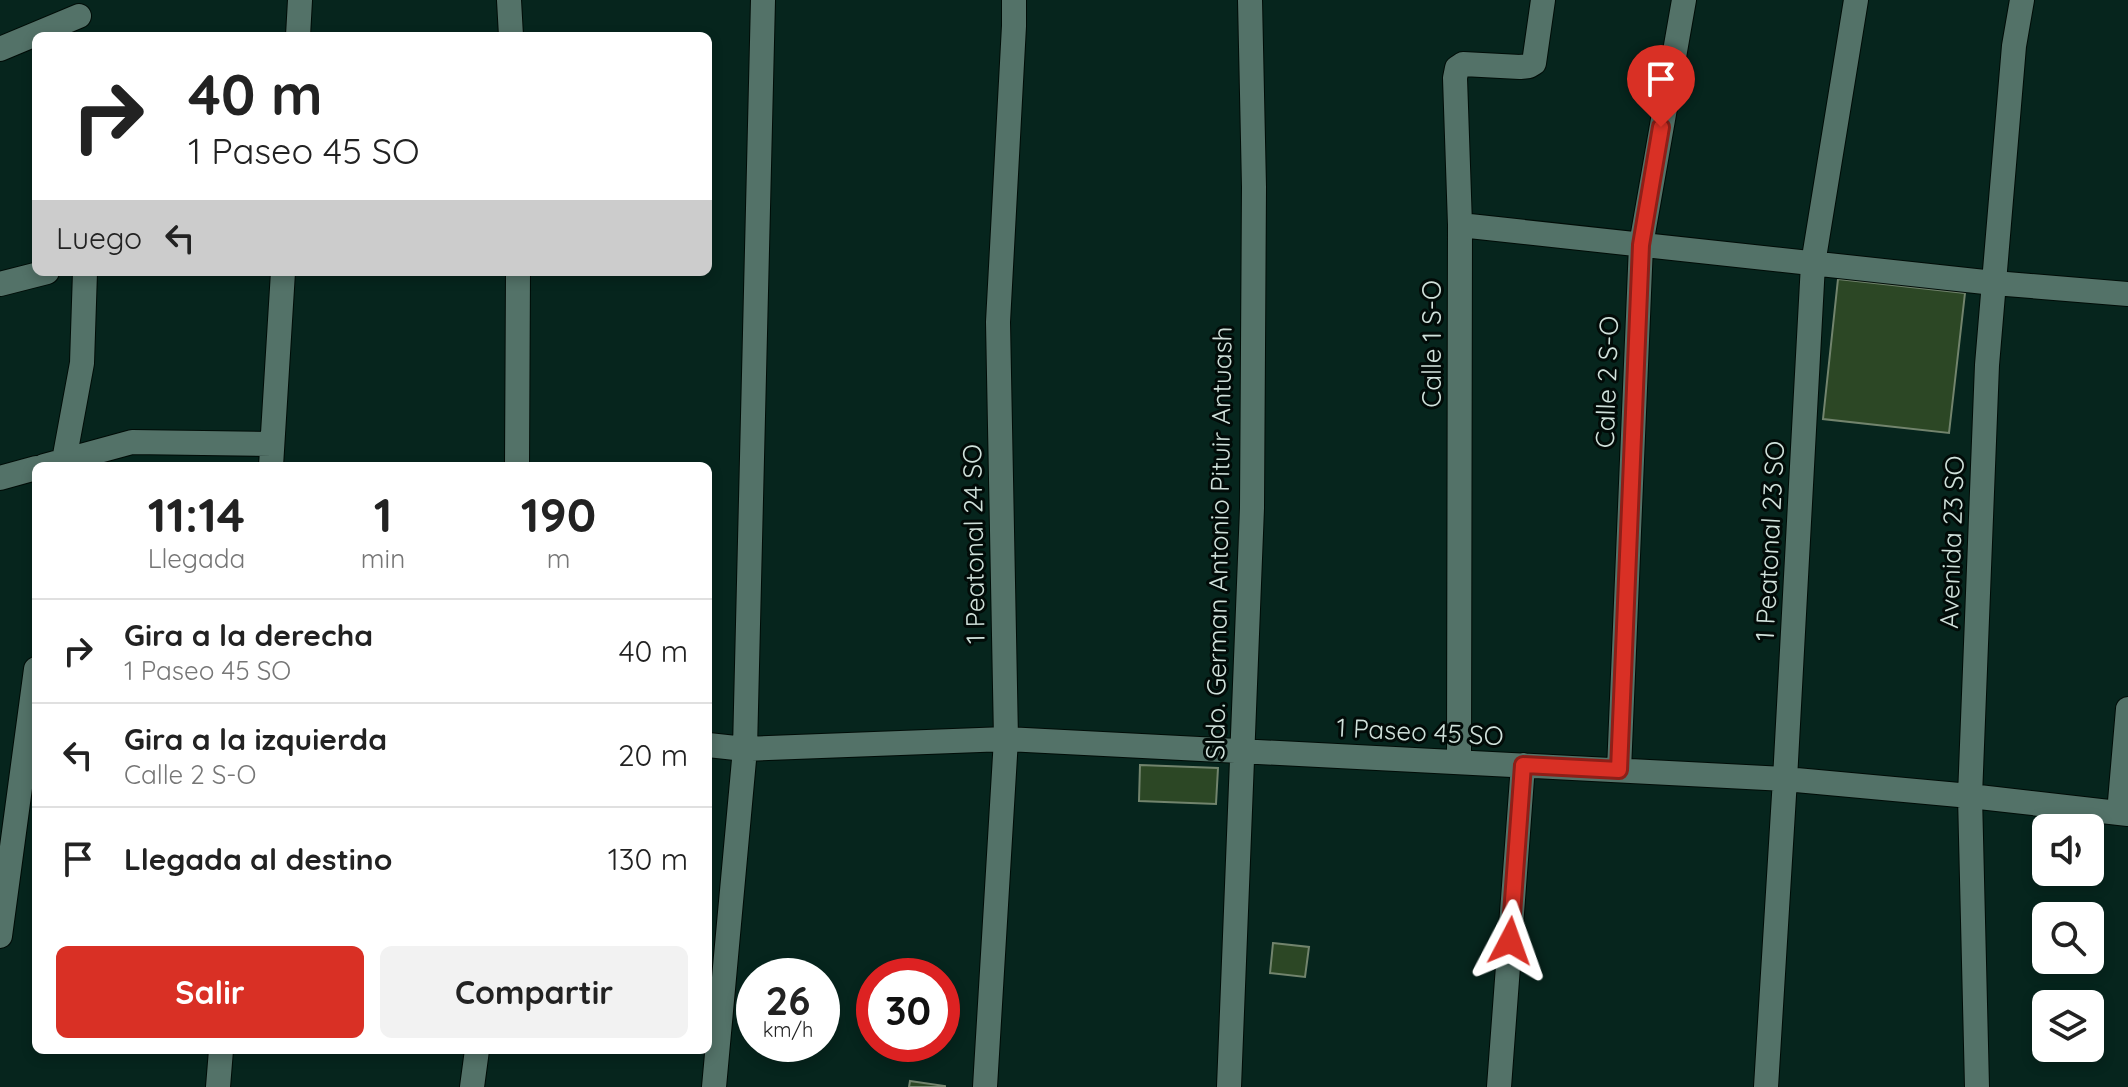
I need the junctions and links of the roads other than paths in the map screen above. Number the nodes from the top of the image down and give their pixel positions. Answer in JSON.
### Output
{"nodes":[{"id":1,"x":300,"y":0,"type":"edge"},
{"id":2,"x":509,"y":0,"type":"edge"},
{"id":3,"x":763,"y":0,"type":"edge"},
{"id":4,"x":1014,"y":0,"type":"edge"},
{"id":5,"x":1250,"y":0,"type":"edge"},
{"id":6,"x":1543,"y":0,"type":"edge"},
{"id":7,"x":1684,"y":0,"type":"edge"},
{"id":8,"x":1856,"y":0,"type":"edge"},
{"id":9,"x":2022,"y":0,"type":"edge"},
{"id":10,"x":79,"y":17,"type":"edge"},
{"id":11,"x":42,"y":32,"type":"edge"},
{"id":12,"x":298,"y":32,"type":"edge"},
{"id":13,"x":511,"y":32,"type":"edge"},
{"id":14,"x":32,"y":36,"type":"edge"},
{"id":15,"x":0,"y":49,"type":"edge"},
{"id":16,"x":1460,"y":225,"type":"junction"},
{"id":17,"x":1641,"y":245,"type":"junction"},
{"id":18,"x":1813,"y":264,"type":"junction"},
{"id":19,"x":32,"y":276,"type":"edge"},
{"id":20,"x":85,"y":276,"type":"edge"},
{"id":21,"x":283,"y":276,"type":"edge"},
{"id":22,"x":518,"y":276,"type":"edge"},
{"id":23,"x":1994,"y":283,"type":"junction"},
{"id":24,"x":0,"y":284,"type":"edge"},
{"id":25,"x":2128,"y":294,"type":"edge"},
{"id":26,"x":272,"y":455,"type":"edge"},
{"id":27,"x":57,"y":462,"type":"edge"},
{"id":28,"x":64,"y":462,"type":"edge"},
{"id":29,"x":517,"y":462,"type":"edge"},
{"id":30,"x":32,"y":469,"type":"edge"},
{"id":31,"x":0,"y":478,"type":"edge"},
{"id":32,"x":32,"y":699,"type":"edge"},
{"id":33,"x":2128,"y":709,"type":"edge"},
{"id":34,"x":1006,"y":739,"type":"junction"},
{"id":35,"x":712,"y":745,"type":"edge"},
{"id":36,"x":745,"y":749,"type":"junction"},
{"id":37,"x":1242,"y":752,"type":"junction"},
{"id":38,"x":1459,"y":762,"type":"junction"},
{"id":39,"x":1523,"y":765,"type":"junction"},
{"id":40,"x":1619,"y":770,"type":"junction"},
{"id":41,"x":1785,"y":779,"type":"junction"},
{"id":42,"x":1970,"y":796,"type":"junction"},
{"id":43,"x":2124,"y":813,"type":"edge"},
{"id":44,"x":0,"y":936,"type":"edge"},
{"id":45,"x":221,"y":1054,"type":"edge"},
{"id":46,"x":476,"y":1054,"type":"edge"},
{"id":47,"x":218,"y":1087,"type":"edge"},
{"id":48,"x":472,"y":1087,"type":"edge"},
{"id":49,"x":714,"y":1087,"type":"edge"},
{"id":50,"x":985,"y":1087,"type":"edge"},
{"id":51,"x":1229,"y":1087,"type":"edge"},
{"id":52,"x":1499,"y":1087,"type":"edge"},
{"id":53,"x":1766,"y":1087,"type":"edge"},
{"id":54,"x":1977,"y":1087,"type":"edge"}],
"edges":[{"from":1,"to":12,"type":"street"},
{"from":2,"to":13,"type":"street"},
{"from":3,"to":36,"type":"street"},
{"from":4,"to":34,"type":"street","name":"1 Peatonal 24 SO"},
{"from":5,"to":37,"type":"street","name":"Sldo. German Antonio Pituir Antuash"},
{"from":6,"to":16,"type":"street","name":"Calle 1 S-O"},
{"from":7,"to":17,"type":"street","name":"Calle 2 S-O"},
{"from":8,"to":18,"type":"street","name":"1 Peatonal 23 SO"},
{"from":9,"to":23,"type":"street","name":"Avenida 23 SO"},
{"from":10,"to":11,"type":"street"},
{"from":14,"to":15,"type":"street"},
{"from":16,"to":17,"type":"street"},
{"from":16,"to":38,"type":"street","name":"Calle 1 S-O"},
{"from":17,"to":18,"type":"street"},
{"from":17,"to":40,"type":"street","name":"Calle 2 S-O"},
{"from":18,"to":23,"type":"street"},
{"from":18,"to":41,"type":"street","name":"1 Peatonal 23 SO"},
{"from":19,"to":24,"type":"street"},
{"from":20,"to":27,"type":"street"},
{"from":21,"to":26,"type":"street"},
{"from":22,"to":29,"type":"street"},
{"from":23,"to":25,"type":"street"},
{"from":23,"to":42,"type":"street","name":"Avenida 23 SO"},
{"from":26,"to":28,"type":"street"},
{"from":30,"to":31,"type":"street"},
{"from":32,"to":44,"type":"street"},
{"from":33,"to":43,"type":"street"},
{"from":34,"to":36,"type":"street","name":"1 Paseo 45 SO"},
{"from":34,"to":37,"type":"street","name":"1 Paseo 45 SO"},
{"from":34,"to":50,"type":"street","name":"1 Peatonal 24 SO"},
{"from":35,"to":36,"type":"street","name":"1 Paseo 45 SO"},
{"from":36,"to":49,"type":"street"},
{"from":37,"to":38,"type":"street","name":"1 Paseo 45 SO"},
{"from":37,"to":51,"type":"street","name":"Sldo. German Antonio Pituir Antuash"},
{"from":38,"to":39,"type":"street","name":"1 Paseo 45 SO"},
{"from":39,"to":40,"type":"street","name":"1 Paseo 45 SO"},
{"from":39,"to":52,"type":"street"},
{"from":40,"to":41,"type":"street","name":"1 Paseo 45 SO"},
{"from":41,"to":42,"type":"street","name":"1 Paseo 45 SO"},
{"from":41,"to":53,"type":"street","name":"1 Peatonal 23 SO"},
{"from":42,"to":43,"type":"street","name":"1 Paseo 45 SO"},
{"from":42,"to":54,"type":"street","name":"Avenida 23 SO"},
{"from":45,"to":47,"type":"street"},
{"from":46,"to":48,"type":"street"}]}
